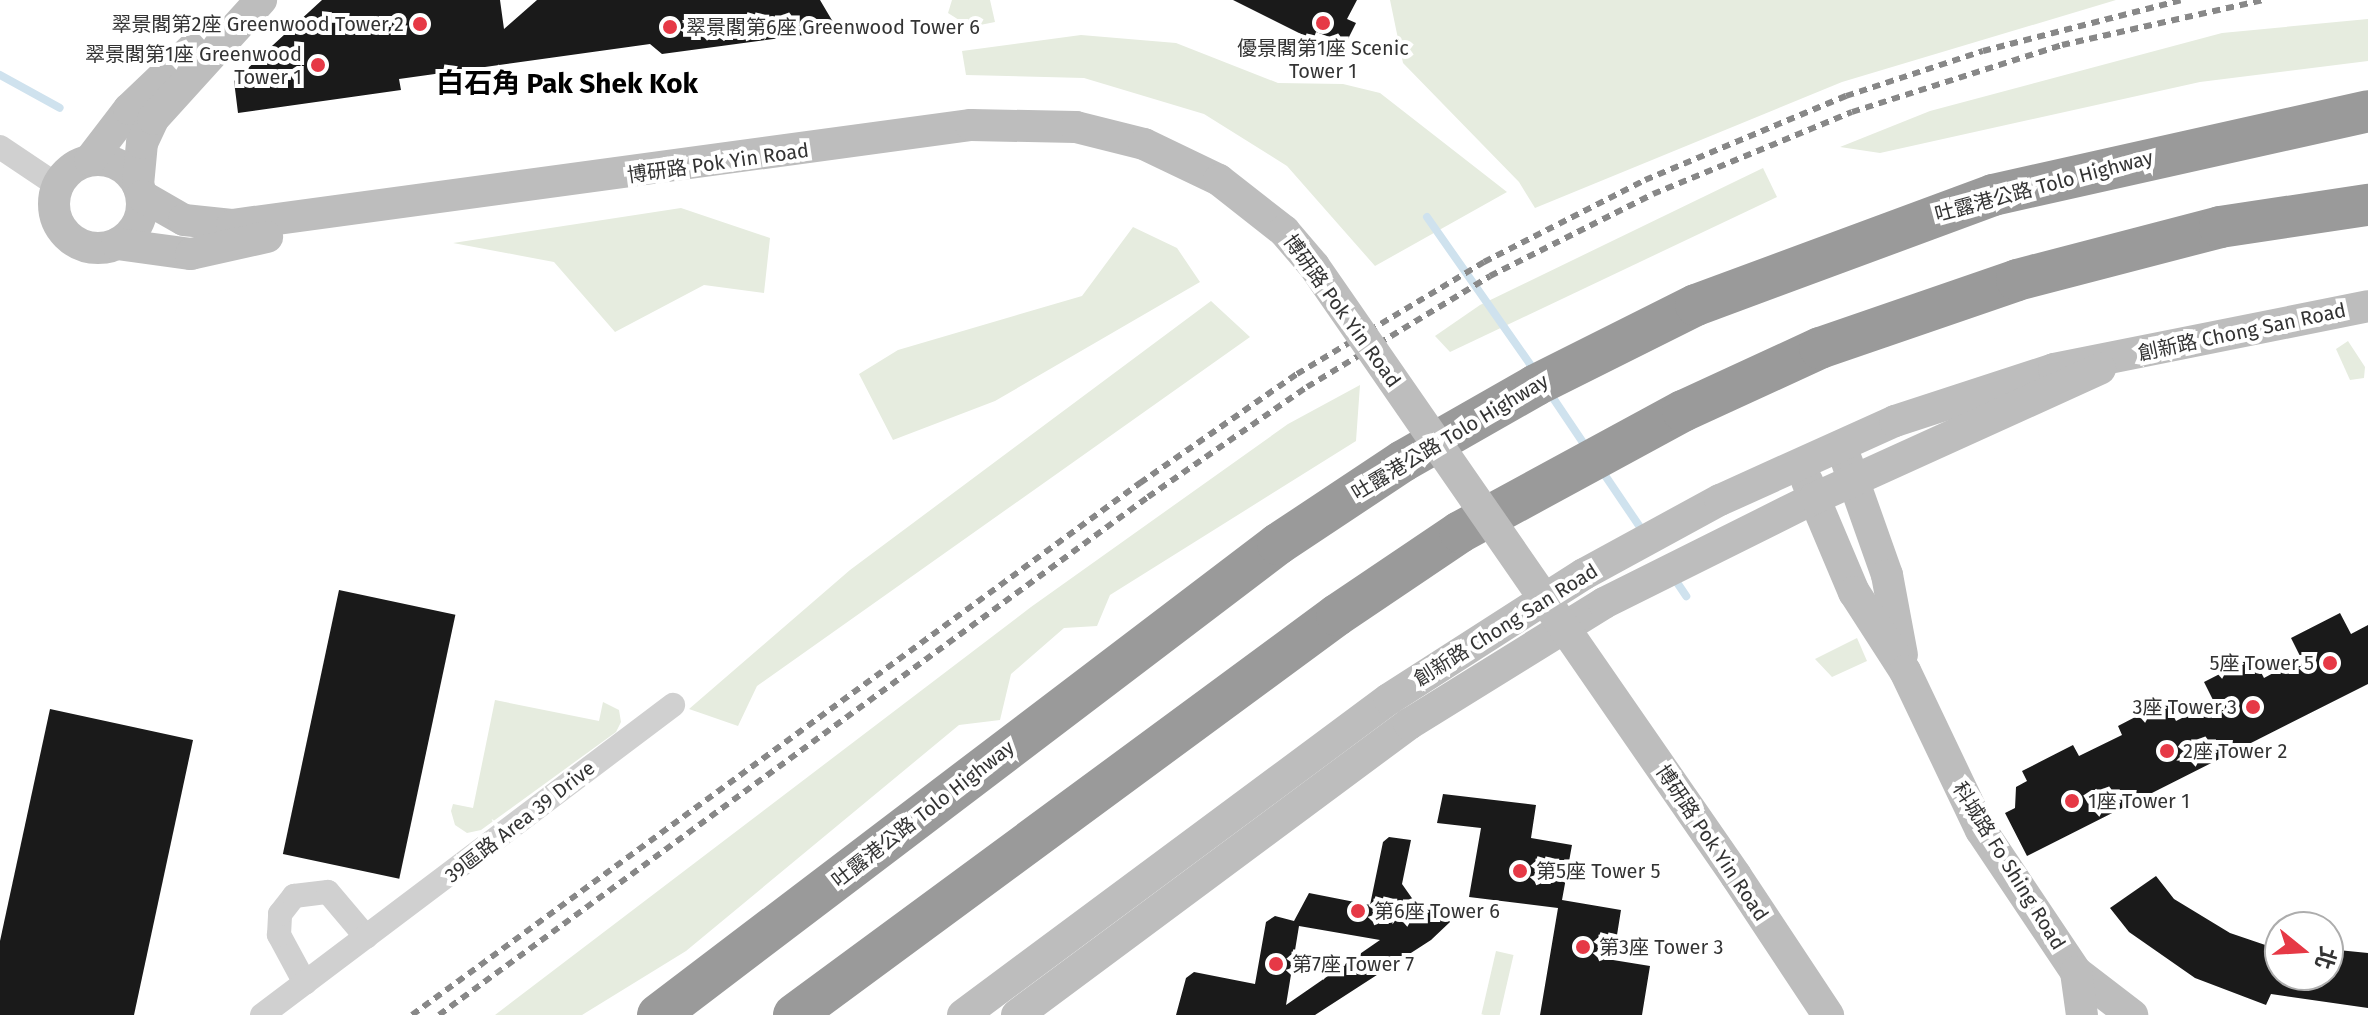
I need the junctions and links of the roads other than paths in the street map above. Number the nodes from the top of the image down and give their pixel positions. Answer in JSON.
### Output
{"nodes":[{"id":1,"x":254,"y":6,"type":"edge"},
{"id":2,"x":2368,"y":111,"type":"edge"},
{"id":3,"x":0,"y":147,"type":"edge"},
{"id":4,"x":90,"y":160,"type":"junction"},
{"id":5,"x":58,"y":186,"type":"junction"},
{"id":6,"x":140,"y":190,"type":"junction"},
{"id":7,"x":2368,"y":205,"type":"edge"},
{"id":8,"x":370,"y":209,"type":"junction"},
{"id":9,"x":117,"y":244,"type":"junction"},
{"id":10,"x":2368,"y":306,"type":"edge"},
{"id":11,"x":2116,"y":359,"type":"junction"},
{"id":12,"x":1840,"y":444,"type":"junction"},
{"id":13,"x":1799,"y":462,"type":"junction"},
{"id":14,"x":1855,"y":480,"type":"junction"},
{"id":15,"x":1815,"y":498,"type":"junction"},
{"id":16,"x":1905,"y":671,"type":"junction"},
{"id":17,"x":673,"y":705,"type":"dead end"},
{"id":18,"x":366,"y":937,"type":"junction"},
{"id":19,"x":2076,"y":972,"type":"junction"},
{"id":20,"x":305,"y":983,"type":"junction"},
{"id":21,"x":262,"y":1015,"type":"edge"},
{"id":22,"x":658,"y":1015,"type":"edge"},
{"id":23,"x":794,"y":1015,"type":"edge"},
{"id":24,"x":963,"y":1015,"type":"edge"},
{"id":25,"x":1017,"y":1015,"type":"edge"},
{"id":26,"x":1828,"y":1015,"type":"edge"},
{"id":27,"x":2082,"y":1015,"type":"edge"},
{"id":28,"x":2132,"y":1015,"type":"edge"}],
"edges":[{"from":1,"to":4,"type":"street"},
{"from":1,"to":6,"type":"street"},
{"from":2,"to":22,"type":"highway","name":"吐露港公路 Tolo Highway"},
{"from":3,"to":5,"type":"street"},
{"from":4,"to":5,"type":"street"},
{"from":4,"to":6,"type":"street"},
{"from":5,"to":9,"type":"street"},
{"from":6,"to":8,"type":"street","name":"博研路 Pok Yin Road"},
{"from":6,"to":9,"type":"street"},
{"from":7,"to":23,"type":"highway"},
{"from":8,"to":9,"type":"street","name":"博研路 Pok Yin Road"},
{"from":8,"to":26,"type":"street","name":"博研路 Pok Yin Road","bridge":true},
{"from":10,"to":11,"type":"street","name":"創新路 Chong San Road"},
{"from":11,"to":12,"type":"street","name":"創新路 Chong San Road"},
{"from":11,"to":14,"type":"street","name":"創新路 Chong San Road"},
{"from":12,"to":13,"type":"street","name":"創新路 Chong San Road"},
{"from":12,"to":14,"type":"street","name":"科城路 Fo Shing Road"},
{"from":13,"to":15,"type":"street","name":"科城路 Fo Shing Road"},
{"from":13,"to":24,"type":"street","name":"創新路 Chong San Road"},
{"from":14,"to":15,"type":"street","name":"創新路 Chong San Road"},
{"from":14,"to":16,"type":"street","name":"科城路 Fo Shing Road"},
{"from":15,"to":16,"type":"street","name":"科城路 Fo Shing Road"},
{"from":15,"to":25,"type":"street","name":"創新路 Chong San Road"},
{"from":16,"to":19,"type":"street","name":"科城路 Fo Shing Road"},
{"from":17,"to":18,"type":"street","name":"39區路 Area 39 Drive"},
{"from":18,"to":20,"type":"street","name":"39區路 Area 39 Drive"},
{"from":18,"to":20,"type":"street"},
{"from":19,"to":27,"type":"street","name":"科城路 Fo Shing Road"},
{"from":19,"to":28,"type":"street","name":"科城路 Fo Shing Road"},
{"from":20,"to":21,"type":"street","name":"39區路 Area 39 Drive"}]}
